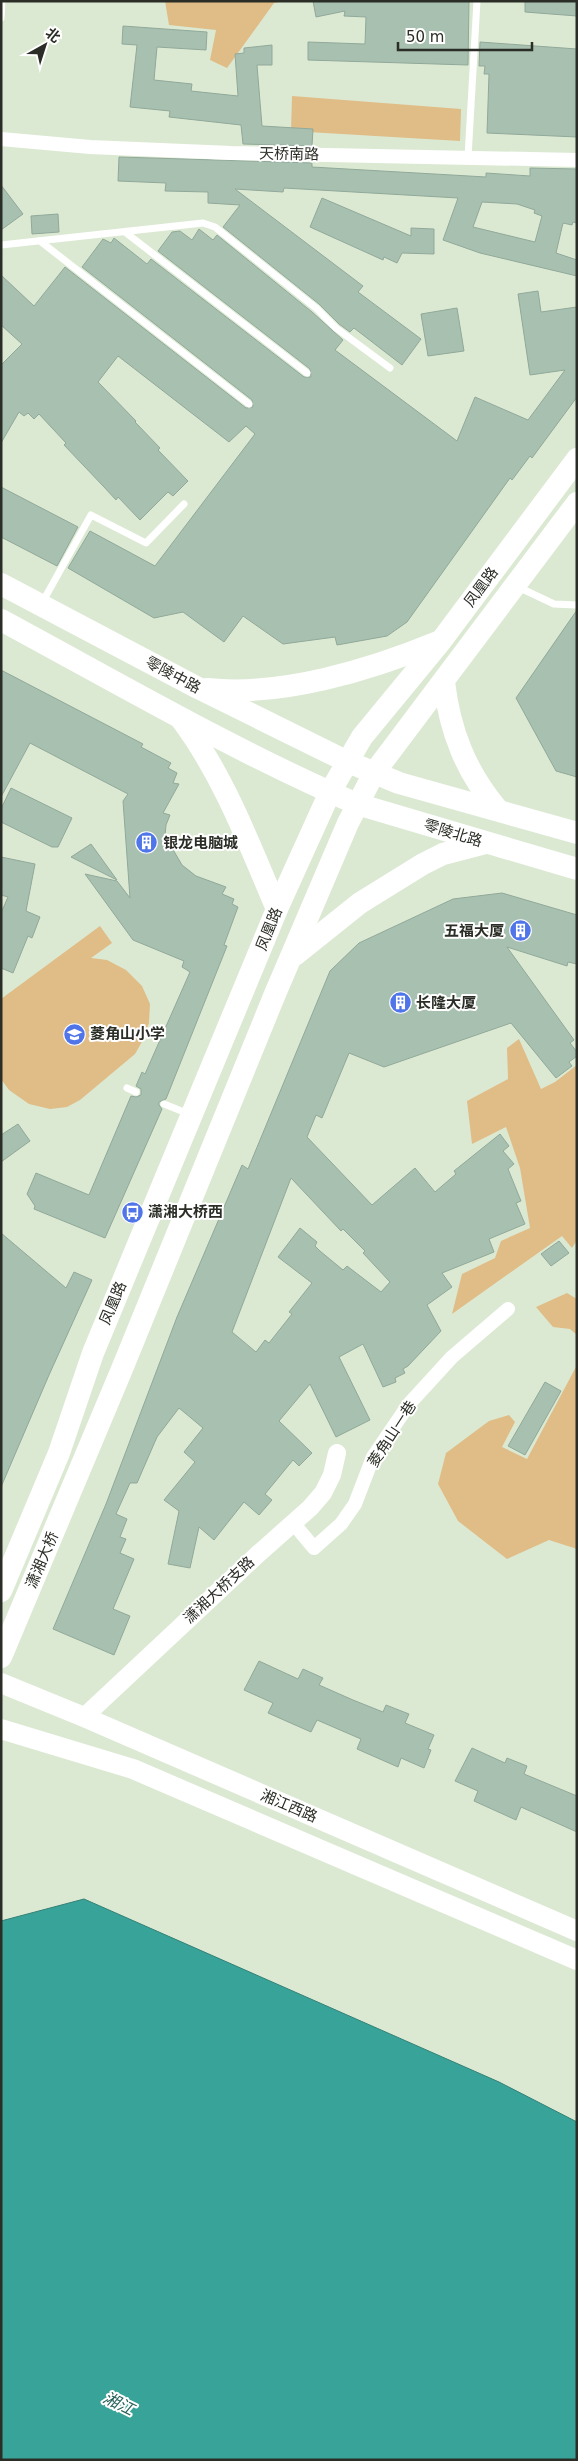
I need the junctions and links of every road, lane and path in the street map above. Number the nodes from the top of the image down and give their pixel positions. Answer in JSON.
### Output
{"nodes":[{"id":1,"x":2,"y":1,"type":"edge"},
{"id":2,"x":477,"y":1,"type":"edge"},
{"id":3,"x":1,"y":18,"type":"edge"},
{"id":4,"x":1,"y":139,"type":"edge"},
{"id":5,"x":468,"y":157,"type":"junction"},
{"id":6,"x":577,"y":160,"type":"edge"},
{"id":7,"x":125,"y":232,"type":"junction"},
{"id":8,"x":40,"y":241,"type":"junction"},
{"id":9,"x":1,"y":245,"type":"edge"},
{"id":10,"x":390,"y":368,"type":"dead end"},
{"id":11,"x":307,"y":373,"type":"dead end"},
{"id":12,"x":249,"y":404,"type":"dead end"},
{"id":13,"x":577,"y":459,"type":"edge"},
{"id":14,"x":577,"y":503,"type":"edge"},
{"id":15,"x":184,"y":504,"type":"dead end"},
{"id":16,"x":1,"y":584,"type":"edge"},
{"id":17,"x":516,"y":586,"type":"junction"},
{"id":18,"x":41,"y":605,"type":"junction"},
{"id":19,"x":577,"y":605,"type":"edge"},
{"id":20,"x":1,"y":620,"type":"edge"},
{"id":21,"x":441,"y":641,"type":"junction"},
{"id":22,"x":444,"y":682,"type":"junction"},
{"id":23,"x":198,"y":688,"type":"junction"},
{"id":24,"x":178,"y":715,"type":"junction"},
{"id":25,"x":346,"y":762,"type":"junction"},
{"id":26,"x":374,"y":773,"type":"junction"},
{"id":27,"x":330,"y":792,"type":"junction"},
{"id":28,"x":357,"y":804,"type":"junction"},
{"id":29,"x":498,"y":810,"type":"junction"},
{"id":30,"x":577,"y":833,"type":"edge"},
{"id":31,"x":487,"y":843,"type":"junction"},
{"id":32,"x":577,"y":869,"type":"edge"},
{"id":33,"x":277,"y":909,"type":"junction"},
{"id":34,"x":291,"y":959,"type":"junction"},
{"id":35,"x":127,"y":1088,"type":"dead end"},
{"id":36,"x":136,"y":1092,"type":"dead end"},
{"id":37,"x":164,"y":1104,"type":"dead end"},
{"id":38,"x":192,"y":1116,"type":"junction"},
{"id":39,"x":508,"y":1309,"type":"dead end"},
{"id":40,"x":59,"y":1453,"type":"joint"},
{"id":41,"x":336,"y":1453,"type":"dead end"},
{"id":42,"x":82,"y":1463,"type":"joint"},
{"id":43,"x":294,"y":1524,"type":"junction"},
{"id":44,"x":35,"y":1556,"type":"dead end"},
{"id":45,"x":1,"y":1591,"type":"edge"},
{"id":46,"x":1,"y":1630,"type":"edge"},
{"id":47,"x":1,"y":1657,"type":"edge"},
{"id":48,"x":1,"y":1683,"type":"edge"},
{"id":49,"x":84,"y":1717,"type":"junction"},
{"id":50,"x":1,"y":1729,"type":"edge"},
{"id":51,"x":577,"y":1931,"type":"edge"},
{"id":52,"x":577,"y":1960,"type":"edge"}],
"edges":[{"from":1,"to":3,"type":"lane"},
{"from":2,"to":5,"type":"lane"},
{"from":4,"to":5,"type":"street","name":"天桥南路"},
{"from":5,"to":6,"type":"street","name":"天桥南路"},
{"from":7,"to":8,"type":"lane"},
{"from":7,"to":10,"type":"lane"},
{"from":7,"to":11,"type":"lane"},
{"from":8,"to":9,"type":"lane"},
{"from":8,"to":12,"type":"lane"},
{"from":13,"to":21,"type":"main road","name":"凤凰路"},
{"from":14,"to":17,"type":"main road","name":"凤凰路"},
{"from":15,"to":18,"type":"lane"},
{"from":16,"to":18,"type":"main road","name":"零陵中路"},
{"from":17,"to":19,"type":"lane"},
{"from":17,"to":22,"type":"main road","name":"凤凰路"},
{"from":18,"to":23,"type":"main road","name":"零陵中路"},
{"from":20,"to":24,"type":"main road"},
{"from":21,"to":23,"type":"main road"},
{"from":21,"to":25,"type":"main road","name":"凤凰路"},
{"from":22,"to":26,"type":"main road","name":"凤凰路"},
{"from":22,"to":29,"type":"main road"},
{"from":23,"to":25,"type":"main road","name":"零陵中路"},
{"from":24,"to":27,"type":"main road"},
{"from":24,"to":33,"type":"main road"},
{"from":25,"to":26,"type":"main road"},
{"from":25,"to":27,"type":"main road","name":"凤凰路"},
{"from":26,"to":28,"type":"main road","name":"凤凰路"},
{"from":26,"to":29,"type":"main road"},
{"from":27,"to":28,"type":"main road","name":"零陵北路"},
{"from":27,"to":33,"type":"main road","name":"凤凰路"},
{"from":28,"to":31,"type":"main road","name":"零陵北路"},
{"from":28,"to":34,"type":"main road","name":"凤凰路"},
{"from":29,"to":30,"type":"main road"},
{"from":31,"to":32,"type":"main road","name":"零陵北路"},
{"from":31,"to":34,"type":"main road"},
{"from":33,"to":38,"type":"main road","name":"凤凰路"},
{"from":34,"to":42,"type":"main road","name":"凤凰路"},
{"from":35,"to":36,"type":"lane"},
{"from":37,"to":38,"type":"lane"},
{"from":38,"to":40,"type":"main road","name":"凤凰路"},
{"from":39,"to":43,"type":"street","name":"菱角山一巷"},
{"from":40,"to":45,"type":"main road","name":"潇湘大桥"},
{"from":41,"to":43,"type":"street","name":"潇湘大桥支路"},
{"from":42,"to":47,"type":"main road","name":"潇湘大桥"},
{"from":43,"to":49,"type":"street","name":"潇湘大桥支路"},
{"from":44,"to":46,"type":"street"},
{"from":48,"to":49,"type":"main road","name":"湘江西路"},
{"from":49,"to":51,"type":"main road","name":"湘江西路"},
{"from":50,"to":52,"type":"main road","name":"湘江西路"}]}
